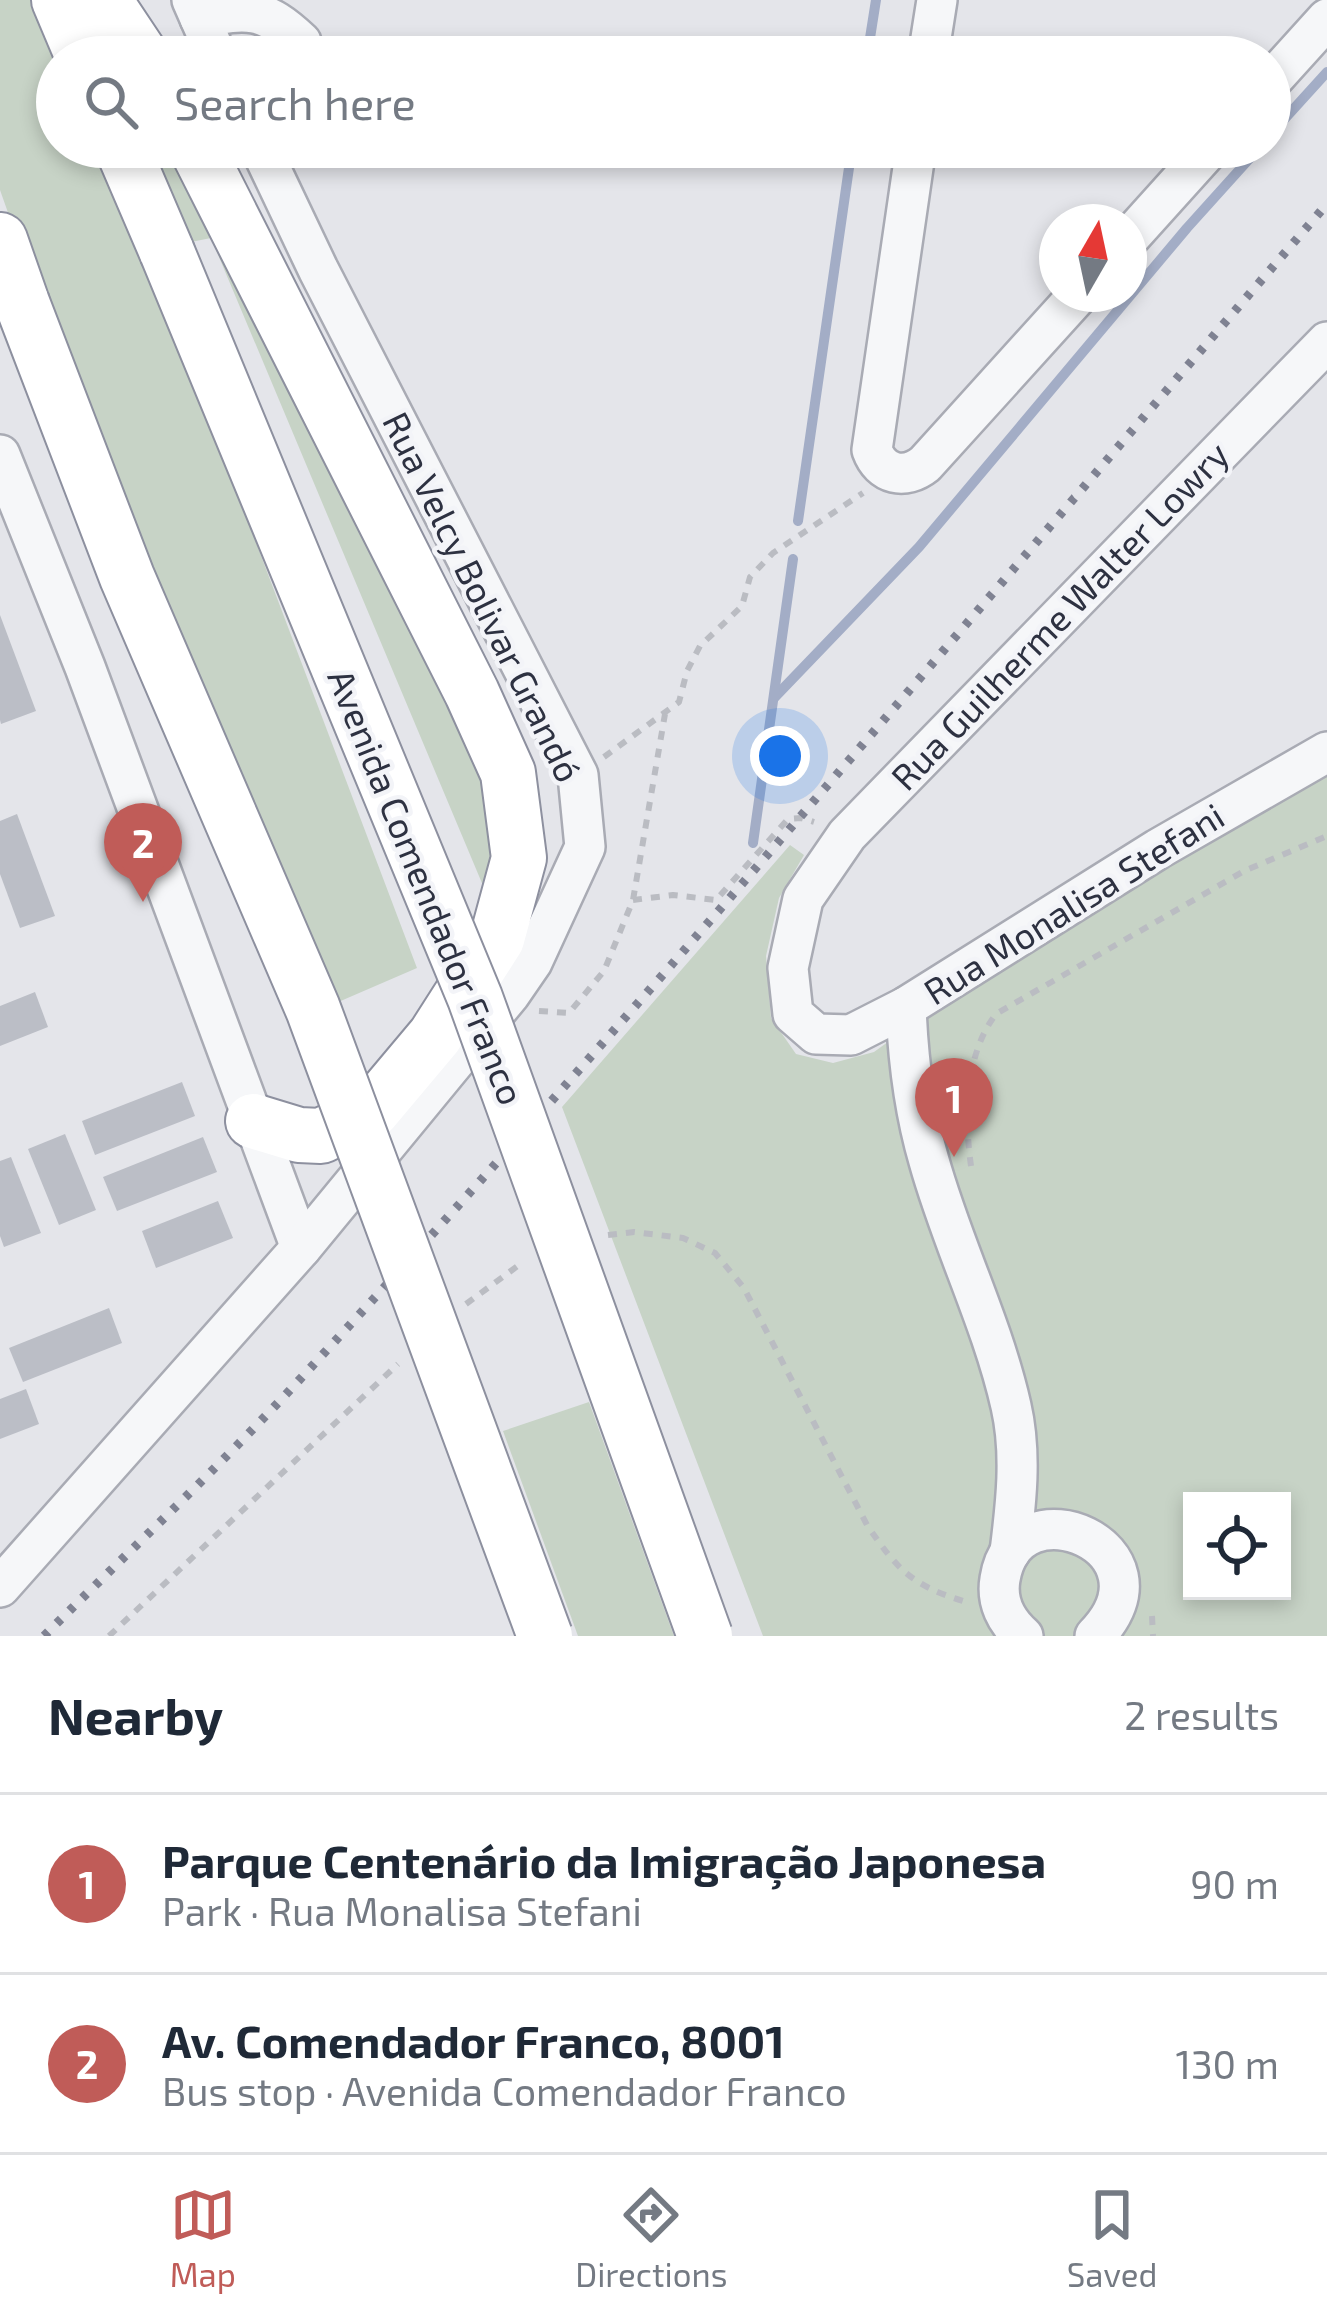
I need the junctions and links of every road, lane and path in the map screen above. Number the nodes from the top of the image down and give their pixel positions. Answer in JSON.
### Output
{"nodes":[{"id":1,"x":58,"y":0,"type":"edge"},
{"id":2,"x":104,"y":0,"type":"edge"},
{"id":3,"x":937,"y":0,"type":"edge"},
{"id":4,"x":196,"y":9,"type":"edge"},
{"id":5,"x":1327,"y":19,"type":"edge"},
{"id":6,"x":74,"y":36,"type":"edge"},
{"id":7,"x":128,"y":36,"type":"edge"},
{"id":8,"x":295,"y":36,"type":"edge"},
{"id":9,"x":931,"y":36,"type":"edge"},
{"id":10,"x":1291,"y":59,"type":"edge"},
{"id":11,"x":131,"y":168,"type":"edge"},
{"id":12,"x":207,"y":168,"type":"edge"},
{"id":13,"x":270,"y":168,"type":"edge"},
{"id":14,"x":913,"y":168,"type":"edge"},
{"id":15,"x":1192,"y":168,"type":"edge"},
{"id":16,"x":1147,"y":218,"type":"edge"},
{"id":17,"x":0,"y":240,"type":"edge"},
{"id":18,"x":1060,"y":312,"type":"edge"},
{"id":19,"x":1327,"y":342,"type":"edge"},
{"id":20,"x":0,"y":455,"type":"edge"},
{"id":21,"x":908,"y":468,"type":"junction"},
{"id":22,"x":665,"y":714,"type":"junction"},
{"id":23,"x":1327,"y":752,"type":"edge"},
{"id":24,"x":578,"y":775,"type":"junction"},
{"id":25,"x":847,"y":835,"type":"junction"},
{"id":26,"x":1327,"y":836,"type":"edge"},
{"id":27,"x":633,"y":900,"type":"junction"},
{"id":28,"x":510,"y":994,"type":"junction"},
{"id":29,"x":906,"y":1007,"type":"junction"},
{"id":30,"x":816,"y":1034,"type":"joint"},
{"id":31,"x":253,"y":1121,"type":"junction"},
{"id":32,"x":273,"y":1174,"type":"junction"},
{"id":33,"x":974,"y":1187,"type":"dead end"},
{"id":34,"x":341,"y":1199,"type":"junction"},
{"id":35,"x":596,"y":1236,"type":"dead end"},
{"id":36,"x":301,"y":1248,"type":"junction"},
{"id":37,"x":538,"y":1253,"type":"dead end"},
{"id":38,"x":453,"y":1315,"type":"dead end"},
{"id":39,"x":403,"y":1360,"type":"dead end"},
{"id":40,"x":1010,"y":1552,"type":"junction"},
{"id":41,"x":0,"y":1587,"type":"edge"},
{"id":42,"x":1012,"y":1622,"type":"edge"},
{"id":43,"x":109,"y":1636,"type":"edge"},
{"id":44,"x":545,"y":1636,"type":"edge"},
{"id":45,"x":704,"y":1636,"type":"edge"},
{"id":46,"x":1096,"y":1636,"type":"edge"}],
"edges":[{"from":1,"to":6,"type":"highway"},
{"from":2,"to":7,"type":"highway"},
{"from":3,"to":9,"type":"street"},
{"from":4,"to":8,"type":"street"},
{"from":5,"to":10,"type":"street"},
{"from":11,"to":45,"type":"highway","name":"Avenida Comendador Franco","bridge":true},
{"from":12,"to":31,"type":"highway"},
{"from":13,"to":24,"type":"street","name":"Rua Velcy Bolivar Grandó"},
{"from":14,"to":21,"type":"street"},
{"from":15,"to":16,"type":"street"},
{"from":17,"to":44,"type":"highway","bridge":true},
{"from":18,"to":21,"type":"street"},
{"from":19,"to":25,"type":"street","name":"Rua Guilherme Walter Lowry"},
{"from":20,"to":31,"type":"street"},
{"from":21,"to":22,"type":"path"},
{"from":22,"to":24,"type":"path"},
{"from":22,"to":27,"type":"path"},
{"from":23,"to":29,"type":"street","name":"Rua Monalisa Stefani"},
{"from":24,"to":28,"type":"street","name":"Rua Velcy Bolivar Grandó"},
{"from":25,"to":27,"type":"path"},
{"from":25,"to":30,"type":"street","name":"Rua Guilherme Walter Lowry"},
{"from":26,"to":33,"type":"path"},
{"from":27,"to":28,"type":"path"},
{"from":28,"to":34,"type":"street","name":"Rua Velcy Bolivar Grandó"},
{"from":29,"to":30,"type":"street","name":"Rua Monalisa Stefani"},
{"from":29,"to":40,"type":"street"},
{"from":31,"to":32,"type":"street"},
{"from":32,"to":34,"type":"street"},
{"from":32,"to":36,"type":"street"},
{"from":34,"to":36,"type":"street","name":"Rua Velcy Bolivar Grandó"},
{"from":35,"to":42,"type":"path"},
{"from":36,"to":41,"type":"street","name":"Rua Velcy Bolivar Grandó"},
{"from":37,"to":38,"type":"path"},
{"from":39,"to":43,"type":"path"},
{"from":40,"to":42,"type":"street"},
{"from":40,"to":46,"type":"street"}]}
